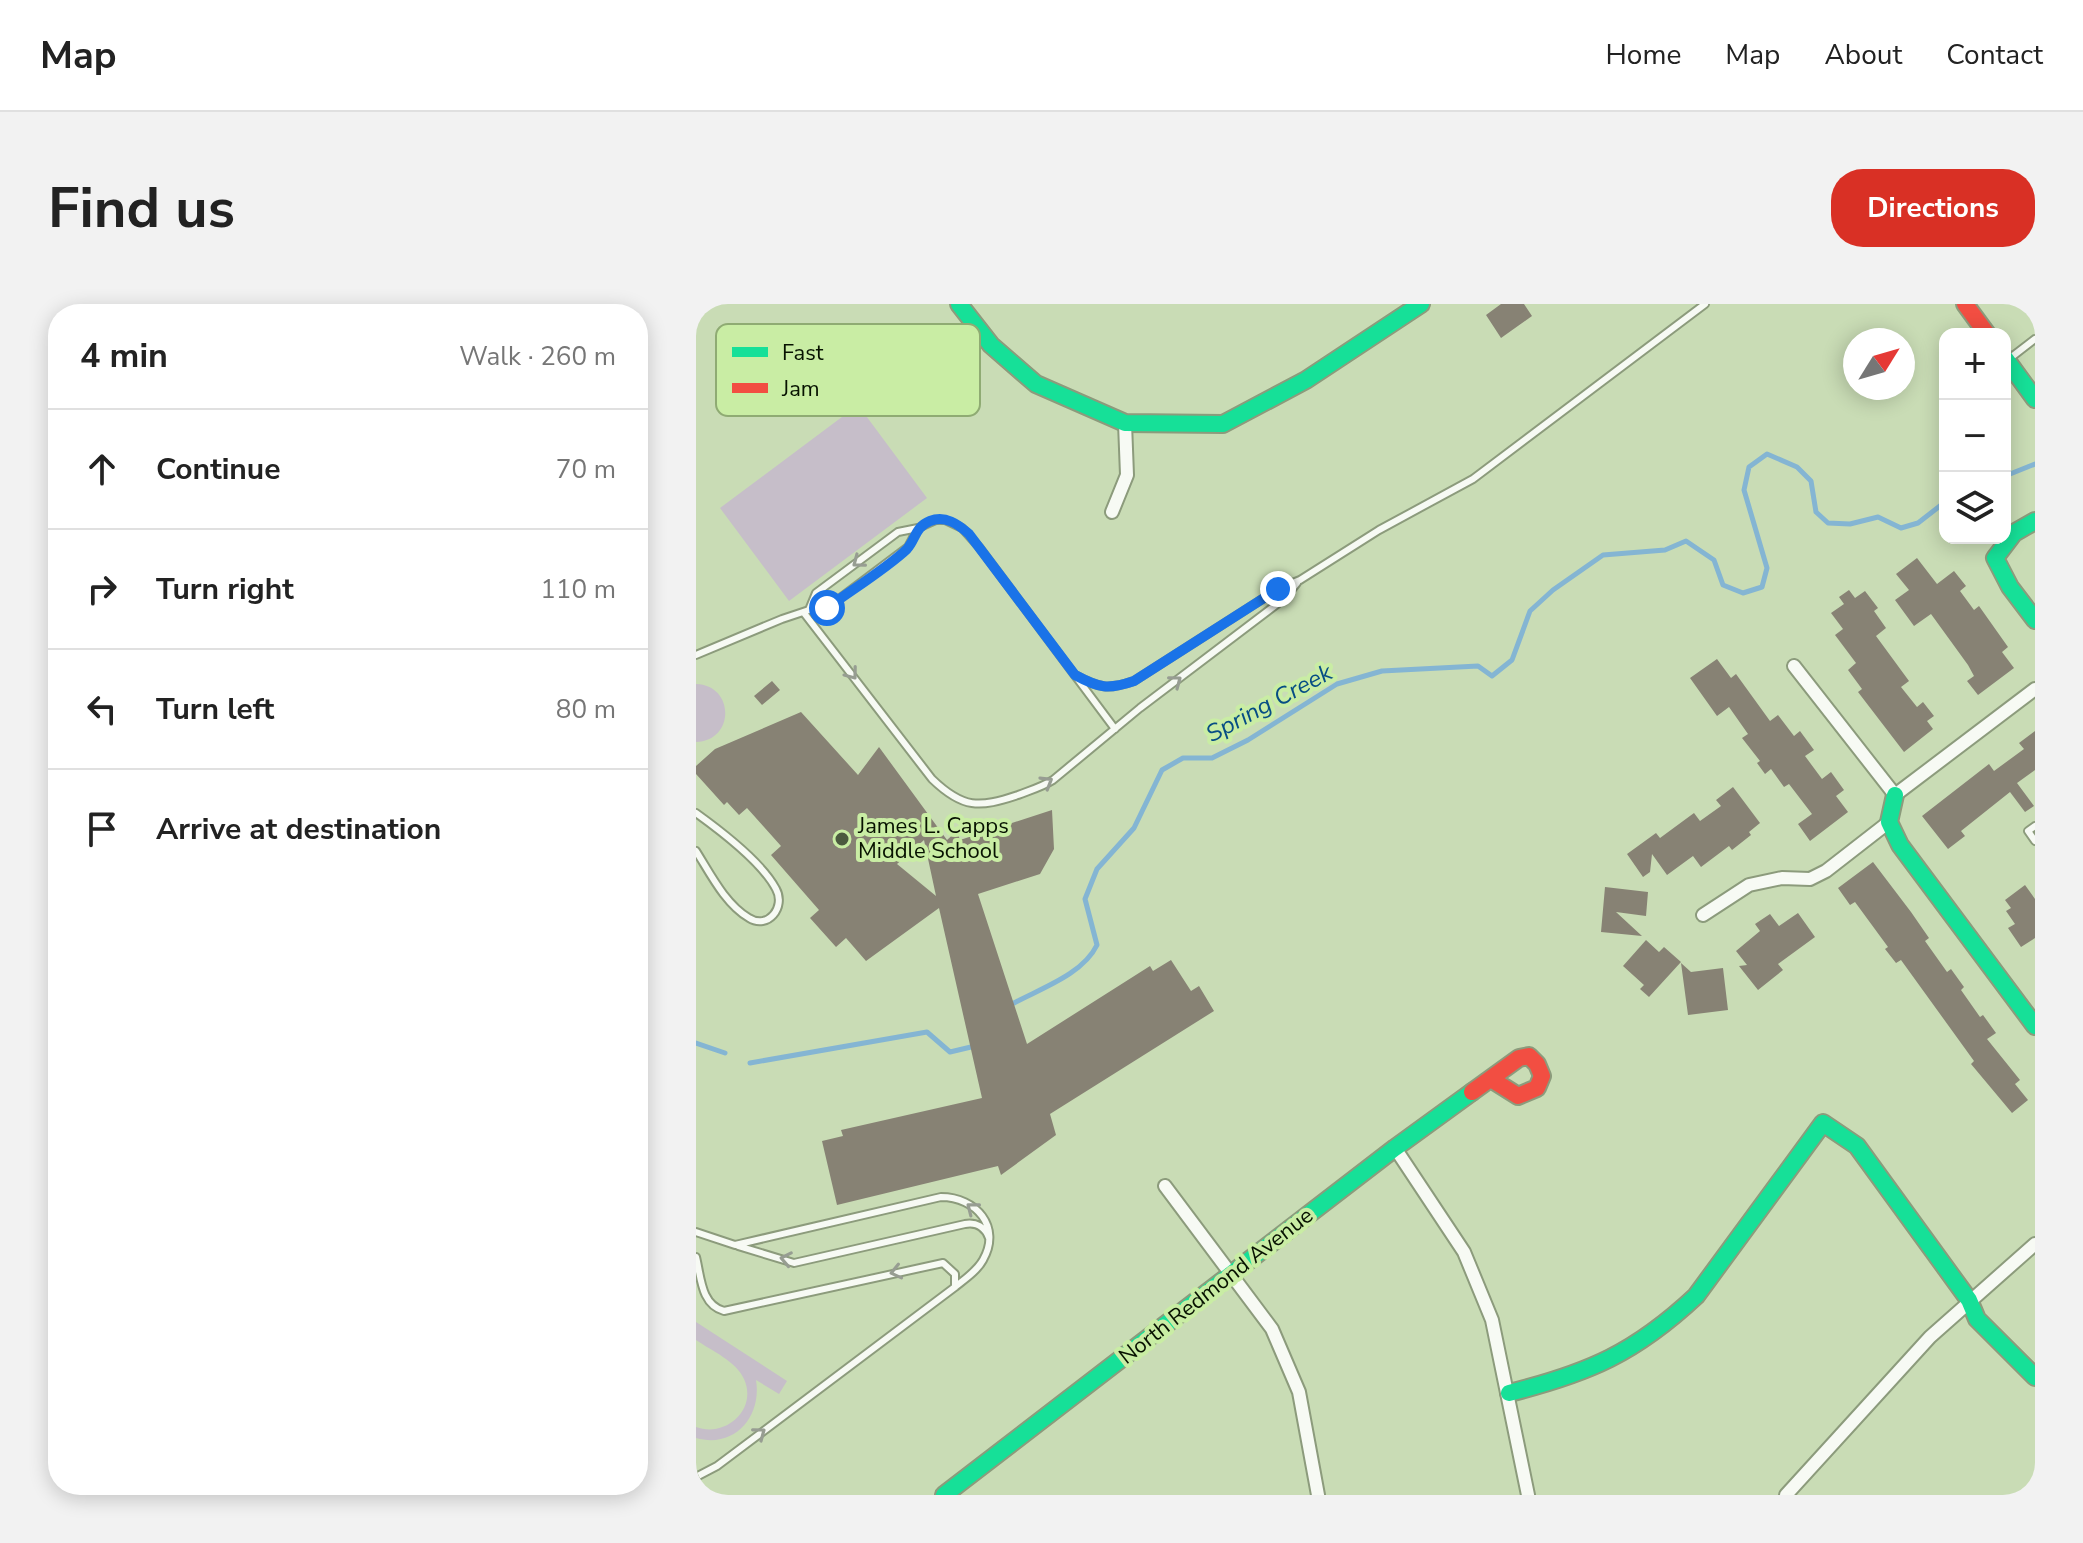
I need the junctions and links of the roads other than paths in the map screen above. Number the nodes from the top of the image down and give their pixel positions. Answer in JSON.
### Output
{"nodes":[{"id":1,"x":959,"y":304,"type":"edge"},
{"id":2,"x":1421,"y":304,"type":"edge"},
{"id":3,"x":1705,"y":304,"type":"edge"},
{"id":4,"x":1965,"y":304,"type":"edge"},
{"id":5,"x":975,"y":324,"type":"edge"},
{"id":6,"x":1983,"y":328,"type":"edge"},
{"id":7,"x":980,"y":331,"type":"edge"},
{"id":8,"x":2035,"y":339,"type":"edge"},
{"id":9,"x":2011,"y":356,"type":"edge"},
{"id":10,"x":2011,"y":366,"type":"edge"},
{"id":11,"x":2035,"y":399,"type":"edge"},
{"id":12,"x":1125,"y":423,"type":"junction"},
{"id":13,"x":1112,"y":512,"type":"dead end"},
{"id":14,"x":2035,"y":521,"type":"edge"},
{"id":15,"x":918,"y":528,"type":"junction"},
{"id":16,"x":1300,"y":580,"type":"junction"},
{"id":17,"x":806,"y":612,"type":"junction"},
{"id":18,"x":2035,"y":620,"type":"edge"},
{"id":19,"x":696,"y":655,"type":"edge"},
{"id":20,"x":1794,"y":666,"type":"dead end"},
{"id":21,"x":1075,"y":675,"type":"junction"},
{"id":22,"x":2035,"y":689,"type":"edge"},
{"id":23,"x":1115,"y":729,"type":"junction"},
{"id":24,"x":1895,"y":795,"type":"junction"},
{"id":25,"x":696,"y":813,"type":"edge"},
{"id":26,"x":1889,"y":822,"type":"junction"},
{"id":27,"x":2035,"y":826,"type":"edge"},
{"id":28,"x":2035,"y":841,"type":"edge"},
{"id":29,"x":696,"y":851,"type":"edge"},
{"id":30,"x":1703,"y":915,"type":"dead end"},
{"id":31,"x":2035,"y":1026,"type":"edge"},
{"id":32,"x":1491,"y":1079,"type":"dead end"},
{"id":33,"x":1395,"y":1148,"type":"junction"},
{"id":34,"x":1165,"y":1186,"type":"dead end"},
{"id":35,"x":696,"y":1232,"type":"edge"},
{"id":36,"x":990,"y":1241,"type":"junction"},
{"id":37,"x":2035,"y":1244,"type":"edge"},
{"id":38,"x":735,"y":1245,"type":"junction"},
{"id":39,"x":696,"y":1257,"type":"edge"},
{"id":40,"x":1232,"y":1274,"type":"junction"},
{"id":41,"x":955,"y":1287,"type":"junction"},
{"id":42,"x":1969,"y":1300,"type":"junction"},
{"id":43,"x":2035,"y":1377,"type":"edge"},
{"id":44,"x":1509,"y":1393,"type":"junction"},
{"id":45,"x":696,"y":1477,"type":"edge"},
{"id":46,"x":944,"y":1495,"type":"edge"},
{"id":47,"x":1318,"y":1495,"type":"edge"},
{"id":48,"x":1528,"y":1495,"type":"edge"},
{"id":49,"x":1786,"y":1495,"type":"edge"}],
"edges":[{"from":1,"to":5,"type":"street"},
{"from":2,"to":12,"type":"street"},
{"from":3,"to":16,"type":"lane"},
{"from":4,"to":6,"type":"street"},
{"from":7,"to":12,"type":"street"},
{"from":8,"to":9,"type":"lane"},
{"from":10,"to":11,"type":"street"},
{"from":12,"to":13,"type":"street"},
{"from":14,"to":18,"type":"street"},
{"from":15,"to":17,"type":"lane","one_way":true},
{"from":15,"to":17,"type":"lane"},
{"from":15,"to":21,"type":"lane"},
{"from":16,"to":21,"type":"lane"},
{"from":23,"to":16,"type":"lane","one_way":true},
{"from":17,"to":19,"type":"lane"},
{"from":17,"to":23,"type":"lane","one_way":true},
{"from":20,"to":24,"type":"street"},
{"from":21,"to":23,"type":"lane"},
{"from":22,"to":24,"type":"street"},
{"from":24,"to":26,"type":"street"},
{"from":25,"to":29,"type":"lane"},
{"from":26,"to":30,"type":"street"},
{"from":26,"to":31,"type":"street"},
{"from":27,"to":28,"type":"lane"},
{"from":32,"to":33,"type":"street","name":"North Redmond Avenue"},
{"from":33,"to":40,"type":"street","name":"North Redmond Avenue"},
{"from":33,"to":44,"type":"street"},
{"from":34,"to":40,"type":"street"},
{"from":35,"to":38,"type":"lane"},
{"from":36,"to":38,"type":"lane","one_way":true},
{"from":36,"to":38,"type":"lane","one_way":true},
{"from":36,"to":41,"type":"lane"},
{"from":37,"to":42,"type":"street"},
{"from":41,"to":39,"type":"lane","one_way":true},
{"from":40,"to":46,"type":"street","name":"North Redmond Avenue"},
{"from":40,"to":47,"type":"street"},
{"from":45,"to":41,"type":"lane","one_way":true},
{"from":42,"to":43,"type":"street"},
{"from":42,"to":44,"type":"street"},
{"from":42,"to":49,"type":"street"},
{"from":44,"to":48,"type":"street"}]}
